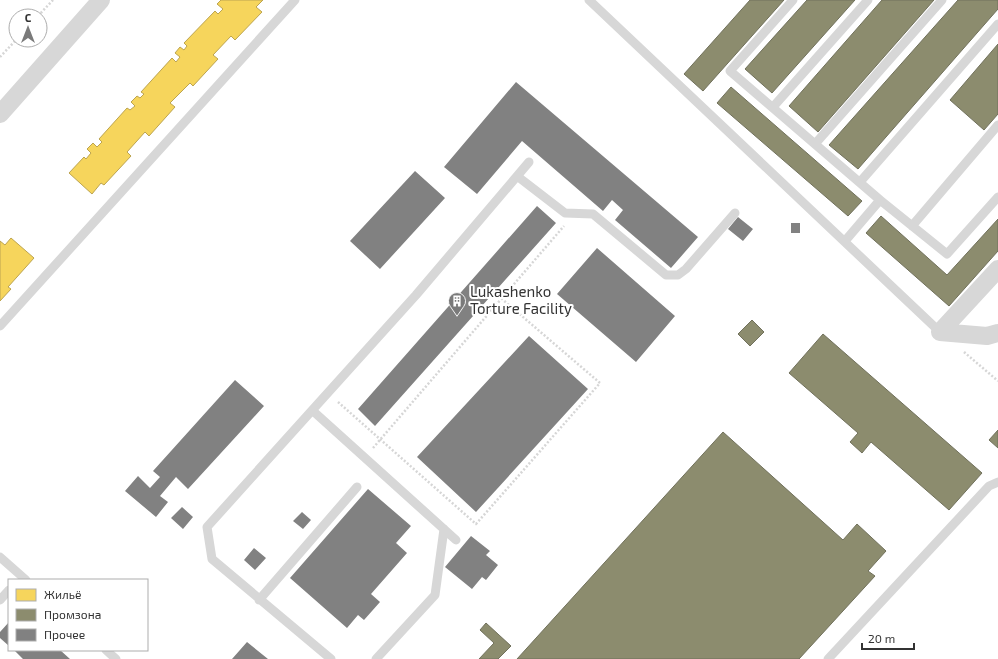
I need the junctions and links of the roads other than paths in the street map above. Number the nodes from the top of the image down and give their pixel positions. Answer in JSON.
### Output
{"nodes":[{"id":1,"x":101,"y":0,"type":"edge"},
{"id":2,"x":296,"y":0,"type":"edge"},
{"id":3,"x":589,"y":0,"type":"edge"},
{"id":4,"x":793,"y":0,"type":"edge"},
{"id":5,"x":868,"y":0,"type":"edge"},
{"id":6,"x":942,"y":0,"type":"edge"},
{"id":7,"x":998,"y":24,"type":"edge"},
{"id":8,"x":773,"y":108,"type":"junction"},
{"id":9,"x":0,"y":114,"type":"edge"},
{"id":10,"x":998,"y":125,"type":"edge"},
{"id":11,"x":815,"y":144,"type":"junction"},
{"id":12,"x":529,"y":162,"type":"dead end"},
{"id":13,"x":517,"y":176,"type":"junction"},
{"id":14,"x":860,"y":182,"type":"junction"},
{"id":15,"x":998,"y":197,"type":"edge"},
{"id":16,"x":880,"y":200,"type":"junction"},
{"id":17,"x":735,"y":213,"type":"dead end"},
{"id":18,"x":912,"y":226,"type":"junction"},
{"id":19,"x":845,"y":241,"type":"junction"},
{"id":20,"x":998,"y":269,"type":"edge"},
{"id":21,"x":0,"y":326,"type":"edge"},
{"id":22,"x":940,"y":332,"type":"junction"},
{"id":23,"x":998,"y":334,"type":"edge"},
{"id":24,"x":313,"y":411,"type":"junction"},
{"id":25,"x":998,"y":482,"type":"edge"},
{"id":26,"x":357,"y":487,"type":"dead end"},
{"id":27,"x":444,"y":528,"type":"junction"},
{"id":28,"x":456,"y":540,"type":"dead end"},
{"id":29,"x":0,"y":557,"type":"edge"},
{"id":30,"x":23,"y":579,"type":"edge"},
{"id":31,"x":8,"y":591,"type":"edge"},
{"id":32,"x":0,"y":600,"type":"edge"},
{"id":33,"x":259,"y":600,"type":"junction"},
{"id":34,"x":107,"y":651,"type":"edge"},
{"id":35,"x":116,"y":659,"type":"edge"},
{"id":36,"x":331,"y":659,"type":"edge"},
{"id":37,"x":376,"y":659,"type":"edge"},
{"id":38,"x":828,"y":659,"type":"edge"}],
"edges":[{"from":1,"to":9,"type":"street"},
{"from":2,"to":21,"type":"lane"},
{"from":3,"to":19,"type":"lane"},
{"from":4,"to":8,"type":"lane"},
{"from":5,"to":8,"type":"lane"},
{"from":6,"to":11,"type":"lane"},
{"from":7,"to":14,"type":"lane"},
{"from":8,"to":11,"type":"lane"},
{"from":10,"to":18,"type":"lane"},
{"from":11,"to":14,"type":"lane"},
{"from":12,"to":13,"type":"lane"},
{"from":13,"to":17,"type":"lane"},
{"from":13,"to":24,"type":"lane"},
{"from":14,"to":16,"type":"lane"},
{"from":15,"to":18,"type":"lane"},
{"from":16,"to":18,"type":"lane"},
{"from":16,"to":19,"type":"lane"},
{"from":19,"to":22,"type":"lane"},
{"from":20,"to":22,"type":"street"},
{"from":22,"to":23,"type":"street"},
{"from":24,"to":27,"type":"lane"},
{"from":24,"to":33,"type":"lane"},
{"from":25,"to":38,"type":"lane"},
{"from":26,"to":33,"type":"lane"},
{"from":27,"to":28,"type":"lane"},
{"from":27,"to":37,"type":"lane"},
{"from":29,"to":30,"type":"lane"},
{"from":31,"to":32,"type":"lane"},
{"from":33,"to":36,"type":"lane"},
{"from":34,"to":35,"type":"lane"}]}
